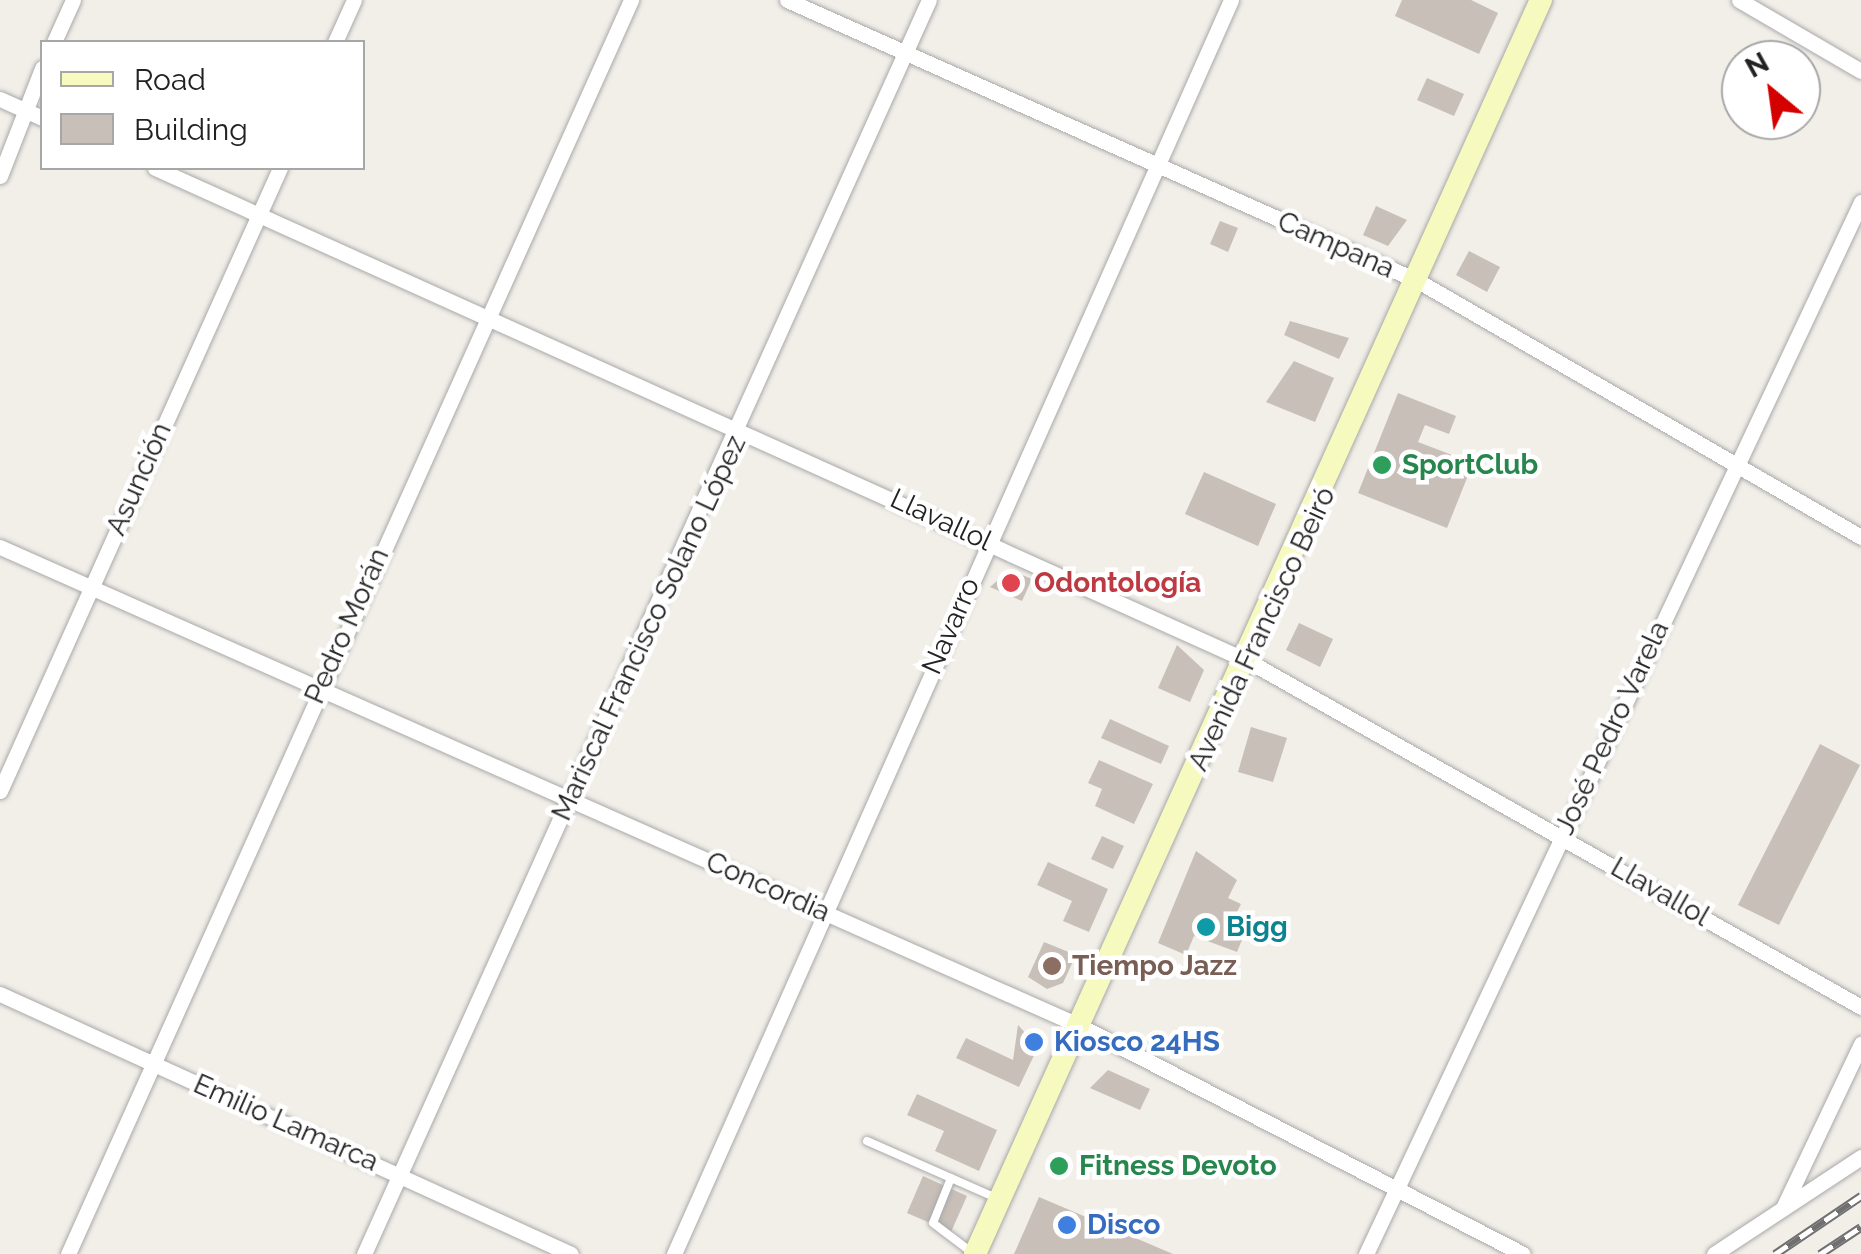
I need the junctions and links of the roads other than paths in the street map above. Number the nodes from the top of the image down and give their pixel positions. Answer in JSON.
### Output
{"nodes":[{"id":1,"x":73,"y":0,"type":"edge"},
{"id":2,"x":354,"y":0,"type":"edge"},
{"id":3,"x":630,"y":0,"type":"edge"},
{"id":4,"x":787,"y":0,"type":"edge"},
{"id":5,"x":929,"y":0,"type":"edge"},
{"id":6,"x":1231,"y":0,"type":"edge"},
{"id":7,"x":1541,"y":0,"type":"edge"},
{"id":8,"x":1740,"y":0,"type":"edge"},
{"id":9,"x":55,"y":40,"type":"edge"},
{"id":10,"x":336,"y":40,"type":"edge"},
{"id":11,"x":906,"y":53,"type":"junction"},
{"id":12,"x":1861,"y":71,"type":"edge"},
{"id":13,"x":40,"y":73,"type":"edge"},
{"id":14,"x":0,"y":99,"type":"edge"},
{"id":15,"x":24,"y":110,"type":"junction"},
{"id":16,"x":40,"y":117,"type":"edge"},
{"id":17,"x":1156,"y":167,"type":"junction"},
{"id":18,"x":159,"y":170,"type":"edge"},
{"id":19,"x":279,"y":170,"type":"edge"},
{"id":20,"x":0,"y":176,"type":"edge"},
{"id":21,"x":1861,"y":202,"type":"edge"},
{"id":22,"x":260,"y":214,"type":"junction"},
{"id":23,"x":1418,"y":281,"type":"junction"},
{"id":24,"x":487,"y":313,"type":"junction"},
{"id":25,"x":741,"y":428,"type":"junction"},
{"id":26,"x":1735,"y":467,"type":"junction"},
{"id":27,"x":1861,"y":537,"type":"edge"},
{"id":28,"x":988,"y":542,"type":"junction"},
{"id":29,"x":0,"y":546,"type":"edge"},
{"id":30,"x":90,"y":586,"type":"junction"},
{"id":31,"x":1248,"y":661,"type":"junction"},
{"id":32,"x":321,"y":685,"type":"junction"},
{"id":33,"x":0,"y":791,"type":"edge"},
{"id":34,"x":570,"y":799,"type":"junction"},
{"id":35,"x":1562,"y":836,"type":"junction"},
{"id":36,"x":826,"y":912,"type":"junction"},
{"id":37,"x":0,"y":994,"type":"edge"},
{"id":38,"x":1861,"y":1007,"type":"edge"},
{"id":39,"x":1078,"y":1025,"type":"junction"},
{"id":40,"x":1861,"y":1044,"type":"edge"},
{"id":41,"x":152,"y":1062,"type":"junction"},
{"id":42,"x":867,"y":1141,"type":"dead end"},
{"id":43,"x":1861,"y":1157,"type":"edge"},
{"id":44,"x":398,"y":1173,"type":"junction"},
{"id":45,"x":952,"y":1178,"type":"junction"},
{"id":46,"x":1396,"y":1190,"type":"junction"},
{"id":47,"x":1000,"y":1200,"type":"junction"},
{"id":48,"x":1783,"y":1208,"type":"junction"},
{"id":49,"x":68,"y":1254,"type":"edge"},
{"id":50,"x":364,"y":1254,"type":"edge"},
{"id":51,"x":571,"y":1254,"type":"edge"},
{"id":52,"x":674,"y":1254,"type":"edge"},
{"id":53,"x":975,"y":1254,"type":"edge"},
{"id":54,"x":1366,"y":1254,"type":"edge"},
{"id":55,"x":1523,"y":1254,"type":"edge"},
{"id":56,"x":1714,"y":1254,"type":"edge"}],
"edges":[{"from":1,"to":9,"type":"street"},
{"from":2,"to":10,"type":"street"},
{"from":3,"to":24,"type":"street","name":"Pedro Morán"},
{"from":4,"to":11,"type":"street","name":"Campana"},
{"from":5,"to":11,"type":"street","name":"Mariscal Francisco Solano López"},
{"from":6,"to":17,"type":"street","name":"Navarro"},
{"from":7,"to":23,"type":"main road","name":"Avenida Francisco Beiró"},
{"from":8,"to":12,"type":"street"},
{"from":11,"to":17,"type":"street","name":"Campana"},
{"from":11,"to":25,"type":"street","name":"Mariscal Francisco Solano López"},
{"from":13,"to":15,"type":"street"},
{"from":14,"to":15,"type":"street"},
{"from":15,"to":16,"type":"street"},
{"from":15,"to":20,"type":"street"},
{"from":17,"to":23,"type":"street","name":"Campana"},
{"from":17,"to":28,"type":"street","name":"Navarro"},
{"from":18,"to":22,"type":"street","name":"Llavallol"},
{"from":19,"to":22,"type":"street","name":"Asunción"},
{"from":21,"to":26,"type":"street","name":"José Pedro Varela"},
{"from":22,"to":24,"type":"street","name":"Llavallol"},
{"from":22,"to":30,"type":"street","name":"Asunción"},
{"from":23,"to":26,"type":"street","name":"Campana"},
{"from":23,"to":31,"type":"main road","name":"Avenida Francisco Beiró"},
{"from":24,"to":25,"type":"street","name":"Llavallol"},
{"from":24,"to":32,"type":"street","name":"Pedro Morán"},
{"from":25,"to":28,"type":"street","name":"Llavallol"},
{"from":25,"to":34,"type":"street","name":"Mariscal Francisco Solano López"},
{"from":26,"to":27,"type":"street","name":"Campana"},
{"from":26,"to":35,"type":"street","name":"José Pedro Varela"},
{"from":28,"to":31,"type":"street","name":"Llavallol"},
{"from":28,"to":36,"type":"street","name":"Navarro"},
{"from":29,"to":30,"type":"street","name":"Concordia"},
{"from":30,"to":32,"type":"street","name":"Concordia"},
{"from":30,"to":33,"type":"street","name":"Asunción"},
{"from":31,"to":35,"type":"street","name":"Llavallol"},
{"from":31,"to":39,"type":"main road","name":"Avenida Francisco Beiró"},
{"from":32,"to":34,"type":"street","name":"Concordia"},
{"from":32,"to":41,"type":"street","name":"Pedro Morán"},
{"from":34,"to":36,"type":"street","name":"Concordia"},
{"from":34,"to":44,"type":"street","name":"Mariscal Francisco Solano López"},
{"from":35,"to":38,"type":"street","name":"Llavallol"},
{"from":35,"to":46,"type":"street","name":"José Pedro Varela"},
{"from":36,"to":39,"type":"street","name":"Concordia"},
{"from":36,"to":52,"type":"street","name":"Navarro"},
{"from":37,"to":41,"type":"street","name":"Emilio Lamarca"},
{"from":39,"to":46,"type":"street","name":"Concordia"},
{"from":39,"to":47,"type":"main road","name":"Avenida Francisco Beiró"},
{"from":40,"to":48,"type":"street"},
{"from":41,"to":44,"type":"street","name":"Emilio Lamarca"},
{"from":41,"to":49,"type":"street","name":"Pedro Morán"},
{"from":42,"to":45,"type":"lane"},
{"from":43,"to":48,"type":"street"},
{"from":44,"to":50,"type":"street","name":"Mariscal Francisco Solano López"},
{"from":44,"to":51,"type":"street","name":"Emilio Lamarca"},
{"from":45,"to":47,"type":"lane"},
{"from":45,"to":53,"type":"lane"},
{"from":46,"to":54,"type":"street","name":"José Pedro Varela"},
{"from":46,"to":55,"type":"street","name":"Concordia"},
{"from":47,"to":53,"type":"main road","name":"Avenida Francisco Beiró"},
{"from":48,"to":56,"type":"street"}]}
